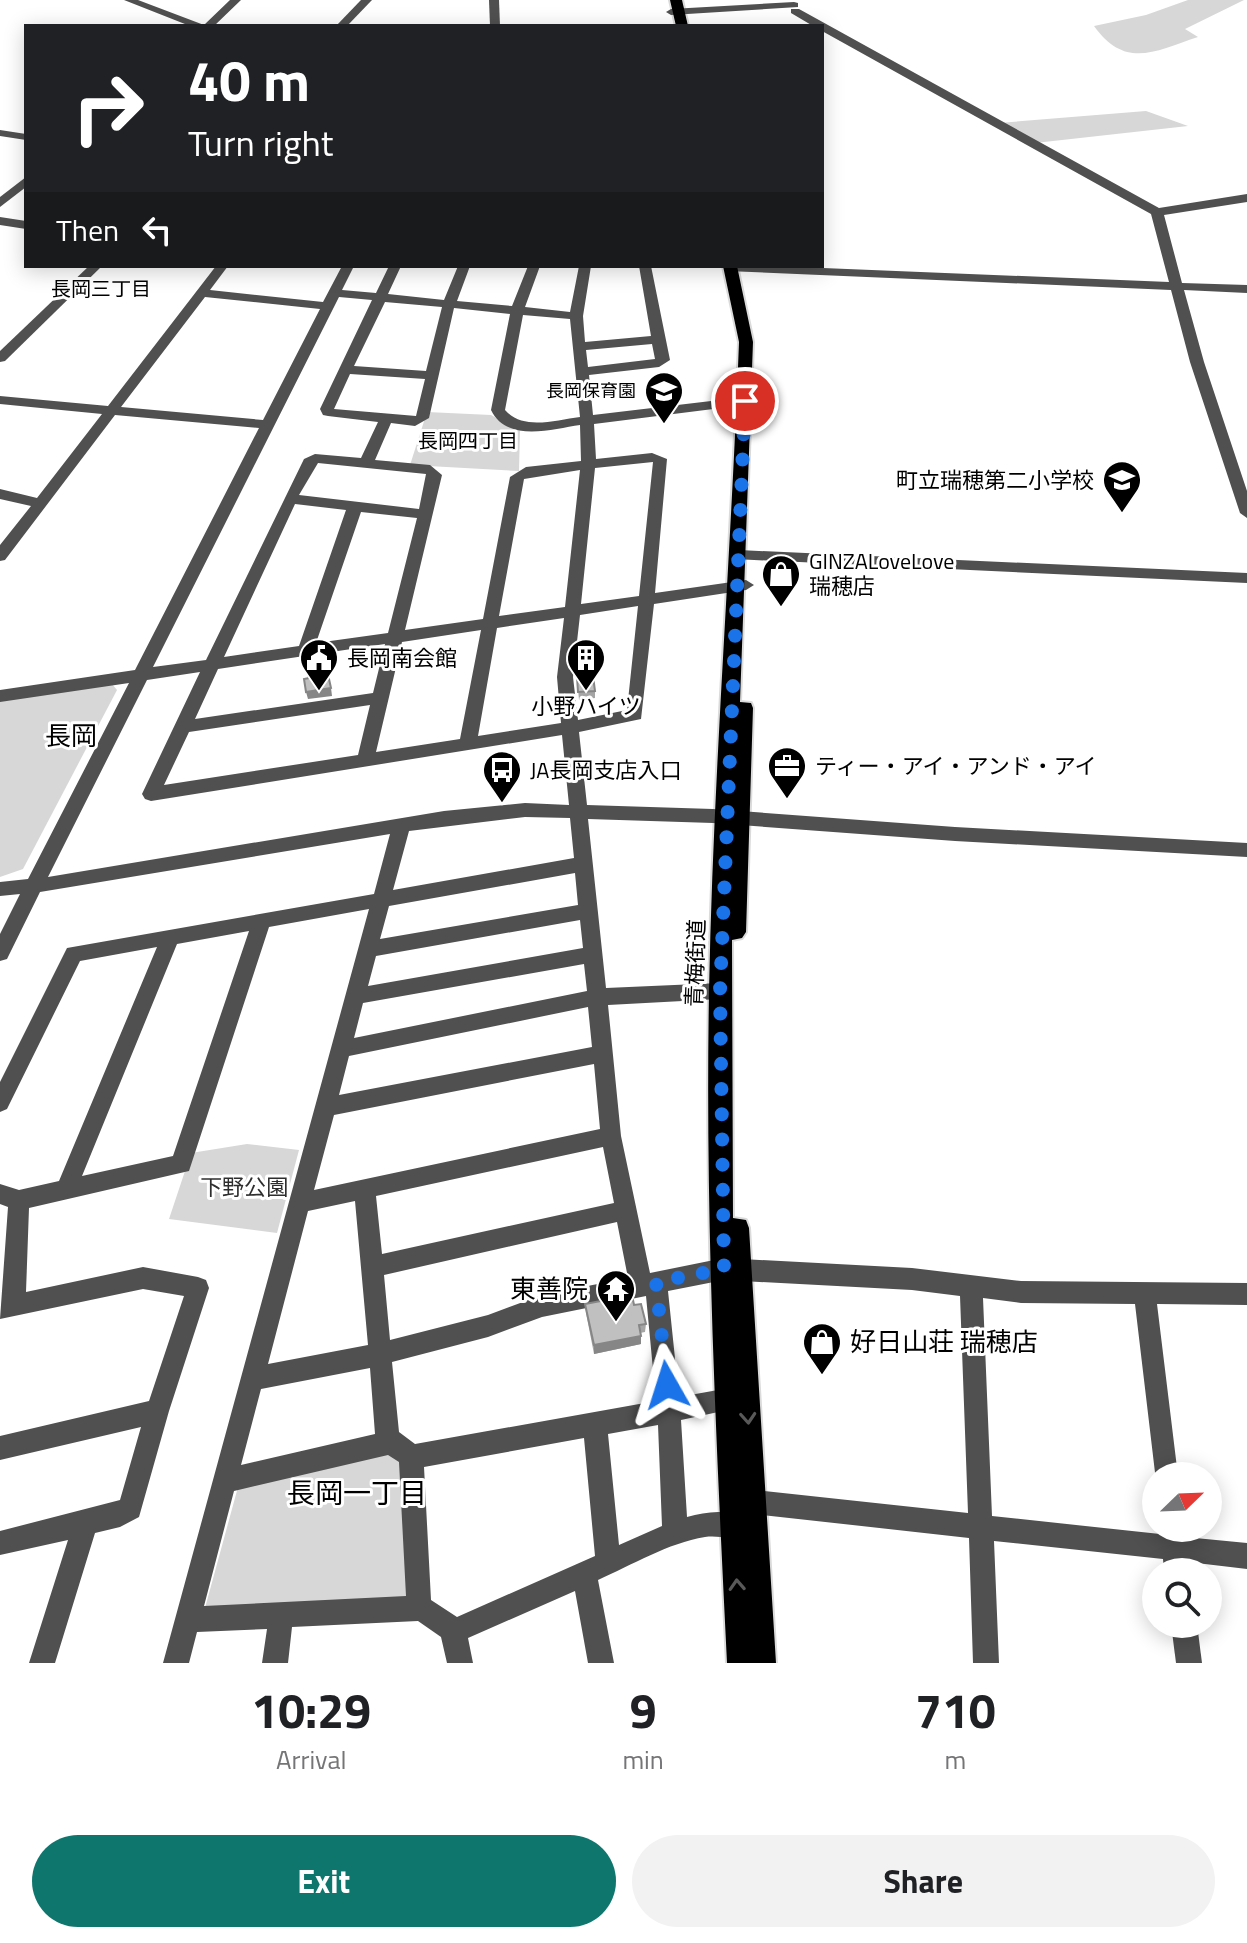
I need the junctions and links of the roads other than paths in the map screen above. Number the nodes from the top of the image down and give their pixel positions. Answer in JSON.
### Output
{"nodes":[{"id":1,"x":129,"y":0,"type":"edge"},
{"id":2,"x":236,"y":0,"type":"edge"},
{"id":3,"x":367,"y":0,"type":"edge"},
{"id":4,"x":494,"y":0,"type":"edge"},
{"id":5,"x":794,"y":5,"type":"edge"},
{"id":6,"x":673,"y":6,"type":"edge"},
{"id":7,"x":194,"y":24,"type":"edge"},
{"id":8,"x":210,"y":24,"type":"edge"},
{"id":9,"x":343,"y":24,"type":"edge"},
{"id":10,"x":495,"y":24,"type":"edge"},
{"id":11,"x":818,"y":24,"type":"edge"},
{"id":12,"x":824,"y":28,"type":"edge"},
{"id":13,"x":0,"y":133,"type":"edge"},
{"id":14,"x":24,"y":137,"type":"edge"},
{"id":15,"x":24,"y":183,"type":"edge"},
{"id":16,"x":1247,"y":198,"type":"edge"},
{"id":17,"x":0,"y":203,"type":"edge"},
{"id":18,"x":1157,"y":212,"type":"junction"},
{"id":19,"x":0,"y":221,"type":"edge"},
{"id":20,"x":24,"y":225,"type":"edge"},
{"id":21,"x":94,"y":268,"type":"edge"},
{"id":22,"x":221,"y":268,"type":"edge"},
{"id":23,"x":347,"y":268,"type":"edge"},
{"id":24,"x":394,"y":268,"type":"edge"},
{"id":25,"x":463,"y":268,"type":"edge"},
{"id":26,"x":533,"y":268,"type":"edge"},
{"id":27,"x":585,"y":268,"type":"edge"},
{"id":28,"x":645,"y":268,"type":"edge"},
{"id":29,"x":735,"y":268,"type":"edge"},
{"id":30,"x":735,"y":268,"type":"edge"},
{"id":31,"x":758,"y":268,"type":"edge"},
{"id":32,"x":1177,"y":286,"type":"junction"},
{"id":33,"x":1247,"y":289,"type":"edge"},
{"id":34,"x":202,"y":293,"type":"junction"},
{"id":35,"x":382,"y":298,"type":"junction"},
{"id":36,"x":331,"y":300,"type":"junction"},
{"id":37,"x":449,"y":304,"type":"junction"},
{"id":38,"x":517,"y":310,"type":"junction"},
{"id":39,"x":576,"y":316,"type":"junction"},
{"id":40,"x":658,"y":339,"type":"junction"},
{"id":41,"x":579,"y":347,"type":"junction"},
{"id":42,"x":0,"y":358,"type":"edge"},
{"id":43,"x":345,"y":370,"type":"junction"},
{"id":44,"x":582,"y":372,"type":"junction"},
{"id":45,"x":434,"y":375,"type":"junction"},
{"id":46,"x":0,"y":400,"type":"edge"},
{"id":47,"x":745,"y":401,"type":"junction"},
{"id":48,"x":112,"y":411,"type":"junction"},
{"id":49,"x":386,"y":419,"type":"junction"},
{"id":50,"x":587,"y":420,"type":"junction"},
{"id":51,"x":268,"y":425,"type":"junction"},
{"id":52,"x":366,"y":463,"type":"junction"},
{"id":53,"x":589,"y":465,"type":"junction"},
{"id":54,"x":0,"y":494,"type":"edge"},
{"id":55,"x":290,"y":499,"type":"junction"},
{"id":56,"x":40,"y":503,"type":"junction"},
{"id":57,"x":355,"y":507,"type":"junction"},
{"id":58,"x":1247,"y":513,"type":"edge"},
{"id":59,"x":424,"y":514,"type":"junction"},
{"id":60,"x":0,"y":556,"type":"edge"},
{"id":61,"x":743,"y":556,"type":"junction"},
{"id":62,"x":1247,"y":578,"type":"edge"},
{"id":63,"x":741,"y":586,"type":"junction"},
{"id":64,"x":648,"y":599,"type":"junction"},
{"id":65,"x":573,"y":610,"type":"junction"},
{"id":66,"x":491,"y":622,"type":"junction"},
{"id":67,"x":396,"y":636,"type":"junction"},
{"id":68,"x":306,"y":649,"type":"junction"},
{"id":69,"x":213,"y":662,"type":"junction"},
{"id":70,"x":142,"y":675,"type":"junction"},
{"id":71,"x":0,"y":696,"type":"edge"},
{"id":72,"x":380,"y":698,"type":"junction"},
{"id":73,"x":182,"y":727,"type":"junction"},
{"id":74,"x":569,"y":728,"type":"junction"},
{"id":75,"x":468,"y":744,"type":"junction"},
{"id":76,"x":365,"y":760,"type":"junction"},
{"id":77,"x":578,"y":810,"type":"junction"},
{"id":78,"x":733,"y":818,"type":"junction"},
{"id":79,"x":401,"y":826,"type":"junction"},
{"id":80,"x":1247,"y":850,"type":"edge"},
{"id":81,"x":583,"y":864,"type":"junction"},
{"id":82,"x":34,"y":886,"type":"junction"},
{"id":83,"x":0,"y":889,"type":"edge"},
{"id":84,"x":382,"y":899,"type":"junction"},
{"id":85,"x":588,"y":911,"type":"junction"},
{"id":86,"x":262,"y":920,"type":"junction"},
{"id":87,"x":171,"y":936,"type":"junction"},
{"id":88,"x":369,"y":949,"type":"junction"},
{"id":89,"x":0,"y":953,"type":"edge"},
{"id":90,"x":593,"y":954,"type":"junction"},
{"id":91,"x":720,"y":991,"type":"junction"},
{"id":92,"x":356,"y":996,"type":"junction"},
{"id":93,"x":597,"y":997,"type":"junction"},
{"id":94,"x":341,"y":1049,"type":"junction"},
{"id":95,"x":604,"y":1053,"type":"junction"},
{"id":96,"x":0,"y":1103,"type":"edge"},
{"id":97,"x":327,"y":1107,"type":"junction"},
{"id":98,"x":611,"y":1136,"type":"junction"},
{"id":99,"x":66,"y":1189,"type":"junction"},
{"id":100,"x":365,"y":1191,"type":"junction"},
{"id":101,"x":9,"y":1197,"type":"edge"},
{"id":102,"x":298,"y":1203,"type":"junction"},
{"id":103,"x":626,"y":1210,"type":"junction"},
{"id":104,"x":372,"y":1267,"type":"junction"},
{"id":105,"x":731,"y":1270,"type":"junction"},
{"id":106,"x":649,"y":1284,"type":"junction"},
{"id":107,"x":971,"y":1287,"type":"junction"},
{"id":108,"x":1145,"y":1294,"type":"junction"},
{"id":109,"x":1247,"y":1294,"type":"edge"},
{"id":110,"x":7,"y":1307,"type":"edge"},
{"id":111,"x":380,"y":1354,"type":"junction"},
{"id":112,"x":251,"y":1379,"type":"junction"},
{"id":113,"x":729,"y":1400,"type":"junction"},
{"id":114,"x":669,"y":1410,"type":"junction"},
{"id":115,"x":157,"y":1411,"type":"junction"},
{"id":116,"x":595,"y":1424,"type":"junction"},
{"id":117,"x":388,"y":1443,"type":"junction"},
{"id":118,"x":0,"y":1448,"type":"edge"},
{"id":119,"x":411,"y":1457,"type":"junction"},
{"id":120,"x":1164,"y":1462,"type":"edge"},
{"id":121,"x":225,"y":1481,"type":"junction"},
{"id":122,"x":754,"y":1502,"type":"junction"},
{"id":123,"x":85,"y":1524,"type":"junction"},
{"id":124,"x":734,"y":1526,"type":"junction"},
{"id":125,"x":979,"y":1527,"type":"junction"},
{"id":126,"x":675,"y":1533,"type":"junction"},
{"id":127,"x":0,"y":1543,"type":"edge"},
{"id":128,"x":1174,"y":1549,"type":"edge"},
{"id":129,"x":1247,"y":1556,"type":"edge"},
{"id":130,"x":608,"y":1561,"type":"junction"},
{"id":131,"x":584,"y":1572,"type":"junction"},
{"id":132,"x":419,"y":1608,"type":"junction"},
{"id":133,"x":281,"y":1616,"type":"junction"},
{"id":134,"x":187,"y":1620,"type":"junction"},
{"id":135,"x":455,"y":1631,"type":"junction"},
{"id":136,"x":1186,"y":1638,"type":"edge"},
{"id":137,"x":42,"y":1663,"type":"edge"},
{"id":138,"x":176,"y":1663,"type":"edge"},
{"id":139,"x":275,"y":1663,"type":"edge"},
{"id":140,"x":460,"y":1663,"type":"edge"},
{"id":141,"x":601,"y":1663,"type":"edge"},
{"id":142,"x":741,"y":1663,"type":"edge"},
{"id":143,"x":762,"y":1663,"type":"edge"},
{"id":144,"x":986,"y":1663,"type":"edge"},
{"id":145,"x":1189,"y":1663,"type":"edge"}],
"edges":[{"from":1,"to":7,"type":"street"},
{"from":2,"to":8,"type":"street"},
{"from":3,"to":9,"type":"street"},
{"from":4,"to":10,"type":"street"},
{"from":5,"to":6,"type":"street"},
{"from":5,"to":11,"type":"street"},
{"from":12,"to":18,"type":"street"},
{"from":13,"to":14,"type":"street"},
{"from":15,"to":17,"type":"street"},
{"from":16,"to":18,"type":"street"},
{"from":18,"to":32,"type":"street"},
{"from":19,"to":20,"type":"street"},
{"from":21,"to":42,"type":"street"},
{"from":22,"to":34,"type":"street"},
{"from":23,"to":36,"type":"street"},
{"from":24,"to":35,"type":"street"},
{"from":25,"to":37,"type":"street"},
{"from":26,"to":38,"type":"street"},
{"from":27,"to":39,"type":"street"},
{"from":28,"to":40,"type":"street"},
{"from":29,"to":47,"type":"main road","name":"青梅街道"},
{"from":30,"to":61,"type":"main road","name":"青梅街道"},
{"from":31,"to":32,"type":"street"},
{"from":32,"to":33,"type":"street"},
{"from":32,"to":58,"type":"street"},
{"from":34,"to":36,"type":"street"},
{"from":34,"to":48,"type":"street"},
{"from":35,"to":36,"type":"street"},
{"from":35,"to":37,"type":"street"},
{"from":35,"to":43,"type":"street"},
{"from":36,"to":51,"type":"street"},
{"from":37,"to":38,"type":"street"},
{"from":37,"to":45,"type":"street"},
{"from":38,"to":39,"type":"street"},
{"from":38,"to":50,"type":"street"},
{"from":39,"to":41,"type":"street"},
{"from":40,"to":41,"type":"street"},
{"from":40,"to":44,"type":"street"},
{"from":41,"to":44,"type":"street"},
{"from":43,"to":45,"type":"street"},
{"from":43,"to":49,"type":"street"},
{"from":44,"to":50,"type":"street"},
{"from":45,"to":49,"type":"street"},
{"from":46,"to":48,"type":"street"},
{"from":47,"to":50,"type":"street"},
{"from":47,"to":61,"type":"main road","name":"青梅街道"},
{"from":48,"to":51,"type":"street"},
{"from":48,"to":56,"type":"street"},
{"from":49,"to":52,"type":"street"},
{"from":50,"to":53,"type":"street"},
{"from":51,"to":70,"type":"street"},
{"from":52,"to":55,"type":"street"},
{"from":52,"to":59,"type":"street"},
{"from":53,"to":64,"type":"street"},
{"from":53,"to":65,"type":"street"},
{"from":53,"to":66,"type":"street"},
{"from":54,"to":56,"type":"street"},
{"from":55,"to":57,"type":"street"},
{"from":55,"to":69,"type":"street"},
{"from":56,"to":60,"type":"street"},
{"from":57,"to":59,"type":"street"},
{"from":57,"to":68,"type":"street"},
{"from":59,"to":67,"type":"street"},
{"from":61,"to":62,"type":"street"},
{"from":61,"to":63,"type":"main road","name":"青梅街道"},
{"from":63,"to":64,"type":"street"},
{"from":63,"to":78,"type":"main road","name":"青梅街道"},
{"from":64,"to":65,"type":"street"},
{"from":64,"to":74,"type":"street"},
{"from":65,"to":66,"type":"street"},
{"from":65,"to":74,"type":"street"},
{"from":66,"to":67,"type":"street"},
{"from":66,"to":75,"type":"street"},
{"from":67,"to":68,"type":"street"},
{"from":67,"to":72,"type":"street"},
{"from":68,"to":69,"type":"street"},
{"from":69,"to":70,"type":"street"},
{"from":69,"to":73,"type":"street"},
{"from":70,"to":71,"type":"street"},
{"from":70,"to":82,"type":"street"},
{"from":72,"to":73,"type":"street"},
{"from":72,"to":76,"type":"street"},
{"from":73,"to":76,"type":"street"},
{"from":74,"to":75,"type":"street"},
{"from":74,"to":77,"type":"street"},
{"from":75,"to":76,"type":"street"},
{"from":77,"to":78,"type":"street"},
{"from":77,"to":79,"type":"street"},
{"from":77,"to":81,"type":"street"},
{"from":78,"to":80,"type":"street"},
{"from":78,"to":91,"type":"main road","name":"青梅街道"},
{"from":78,"to":105,"type":"main road","name":"青梅街道"},
{"from":79,"to":82,"type":"street"},
{"from":79,"to":84,"type":"street"},
{"from":81,"to":84,"type":"street"},
{"from":81,"to":85,"type":"street"},
{"from":82,"to":83,"type":"street"},
{"from":82,"to":89,"type":"street"},
{"from":84,"to":86,"type":"street"},
{"from":84,"to":88,"type":"street"},
{"from":85,"to":88,"type":"street"},
{"from":85,"to":90,"type":"street"},
{"from":86,"to":87,"type":"street"},
{"from":86,"to":99,"type":"street"},
{"from":87,"to":96,"type":"street"},
{"from":87,"to":99,"type":"street"},
{"from":88,"to":92,"type":"street"},
{"from":90,"to":92,"type":"street"},
{"from":90,"to":93,"type":"street"},
{"from":91,"to":93,"type":"street"},
{"from":91,"to":105,"type":"main road","name":"青梅街道"},
{"from":92,"to":94,"type":"street"},
{"from":93,"to":94,"type":"street"},
{"from":93,"to":95,"type":"street"},
{"from":94,"to":97,"type":"street"},
{"from":95,"to":97,"type":"street"},
{"from":95,"to":98,"type":"street"},
{"from":97,"to":102,"type":"street"},
{"from":98,"to":100,"type":"street"},
{"from":98,"to":103,"type":"street"},
{"from":99,"to":101,"type":"street"},
{"from":100,"to":102,"type":"street"},
{"from":100,"to":104,"type":"street"},
{"from":101,"to":110,"type":"street"},
{"from":102,"to":112,"type":"street"},
{"from":103,"to":104,"type":"street"},
{"from":103,"to":106,"type":"street"},
{"from":104,"to":111,"type":"street"},
{"from":105,"to":106,"type":"street"},
{"from":105,"to":107,"type":"street"},
{"from":105,"to":113,"type":"main road","name":"青梅街道"},
{"from":105,"to":122,"type":"main road","name":"青梅街道","one_way":true},
{"from":106,"to":111,"type":"street"},
{"from":106,"to":114,"type":"street"},
{"from":107,"to":108,"type":"street"},
{"from":107,"to":125,"type":"street"},
{"from":108,"to":109,"type":"street"},
{"from":108,"to":120,"type":"street"},
{"from":110,"to":115,"type":"street"},
{"from":111,"to":112,"type":"street"},
{"from":111,"to":117,"type":"street"},
{"from":112,"to":121,"type":"street"},
{"from":113,"to":114,"type":"street"},
{"from":113,"to":124,"type":"main road","name":"青梅街道"},
{"from":114,"to":116,"type":"street"},
{"from":114,"to":126,"type":"street"},
{"from":115,"to":118,"type":"street"},
{"from":115,"to":123,"type":"street"},
{"from":116,"to":119,"type":"street"},
{"from":116,"to":130,"type":"street"},
{"from":117,"to":119,"type":"street"},
{"from":117,"to":121,"type":"street"},
{"from":119,"to":132,"type":"street"},
{"from":121,"to":134,"type":"street"},
{"from":122,"to":125,"type":"street"},
{"from":122,"to":143,"type":"main road","name":"青梅街道"},
{"from":123,"to":127,"type":"street"},
{"from":123,"to":137,"type":"street"},
{"from":124,"to":126,"type":"street"},
{"from":142,"to":124,"type":"main road","name":"青梅街道","one_way":true},
{"from":125,"to":128,"type":"street"},
{"from":125,"to":144,"type":"street"},
{"from":126,"to":130,"type":"street"},
{"from":128,"to":129,"type":"street"},
{"from":130,"to":131,"type":"street"},
{"from":131,"to":135,"type":"street"},
{"from":131,"to":141,"type":"street"},
{"from":132,"to":133,"type":"street"},
{"from":132,"to":135,"type":"street"},
{"from":133,"to":134,"type":"street"},
{"from":133,"to":139,"type":"street"},
{"from":134,"to":138,"type":"street"},
{"from":135,"to":140,"type":"street"},
{"from":136,"to":145,"type":"street"}]}
